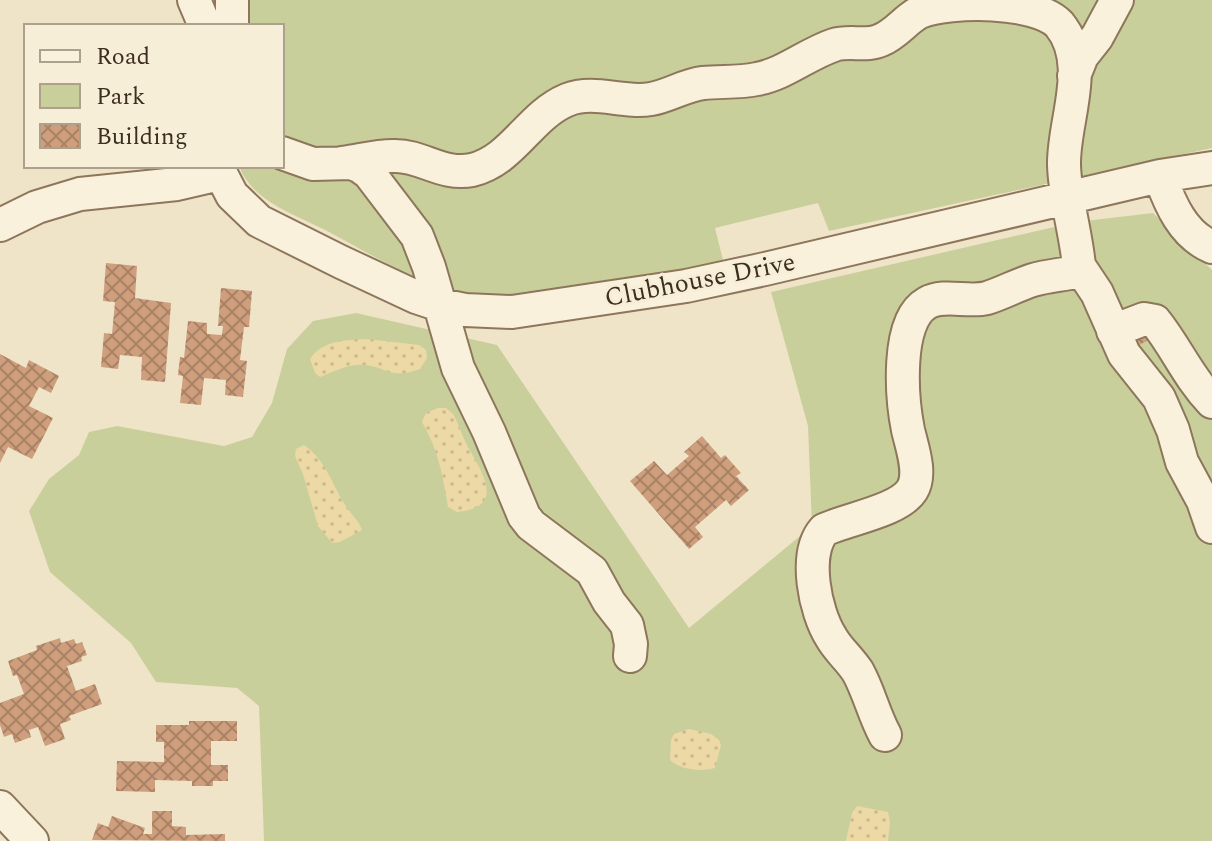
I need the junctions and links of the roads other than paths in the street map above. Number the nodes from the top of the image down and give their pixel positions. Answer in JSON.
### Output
{"nodes":[{"id":1,"x":194,"y":0,"type":"edge"},
{"id":2,"x":232,"y":0,"type":"edge"},
{"id":3,"x":1117,"y":0,"type":"edge"},
{"id":4,"x":204,"y":24,"type":"edge"},
{"id":5,"x":232,"y":24,"type":"edge"},
{"id":6,"x":1082,"y":40,"type":"junction"},
{"id":7,"x":284,"y":154,"type":"edge"},
{"id":8,"x":342,"y":163,"type":"junction"},
{"id":9,"x":1212,"y":168,"type":"edge"},
{"id":10,"x":219,"y":170,"type":"edge"},
{"id":11,"x":1160,"y":176,"type":"junction"},
{"id":12,"x":1070,"y":198,"type":"junction"},
{"id":13,"x":0,"y":225,"type":"edge"},
{"id":14,"x":1212,"y":247,"type":"edge"},
{"id":15,"x":1079,"y":266,"type":"junction"},
{"id":16,"x":440,"y":305,"type":"junction"},
{"id":17,"x":1113,"y":331,"type":"junction"},
{"id":18,"x":1212,"y":402,"type":"edge"},
{"id":19,"x":1211,"y":515,"type":"edge"},
{"id":20,"x":630,"y":656,"type":"dead end"},
{"id":21,"x":885,"y":735,"type":"dead end"},
{"id":22,"x":0,"y":807,"type":"edge"},
{"id":23,"x":32,"y":841,"type":"edge"}],
"edges":[{"from":1,"to":4,"type":"street"},
{"from":2,"to":5,"type":"street"},
{"from":3,"to":6,"type":"street"},
{"from":6,"to":8,"type":"street"},
{"from":6,"to":12,"type":"street"},
{"from":7,"to":8,"type":"street"},
{"from":8,"to":16,"type":"street"},
{"from":9,"to":11,"type":"street","name":"Clubhouse Drive"},
{"from":10,"to":13,"type":"street"},
{"from":10,"to":16,"type":"street","name":"Clubhouse Drive"},
{"from":11,"to":12,"type":"street","name":"Clubhouse Drive"},
{"from":11,"to":14,"type":"street"},
{"from":12,"to":15,"type":"street"},
{"from":12,"to":16,"type":"street","name":"Clubhouse Drive"},
{"from":15,"to":17,"type":"street"},
{"from":15,"to":21,"type":"street"},
{"from":16,"to":20,"type":"street"},
{"from":17,"to":18,"type":"street"},
{"from":17,"to":19,"type":"street"},
{"from":22,"to":23,"type":"street"}]}
